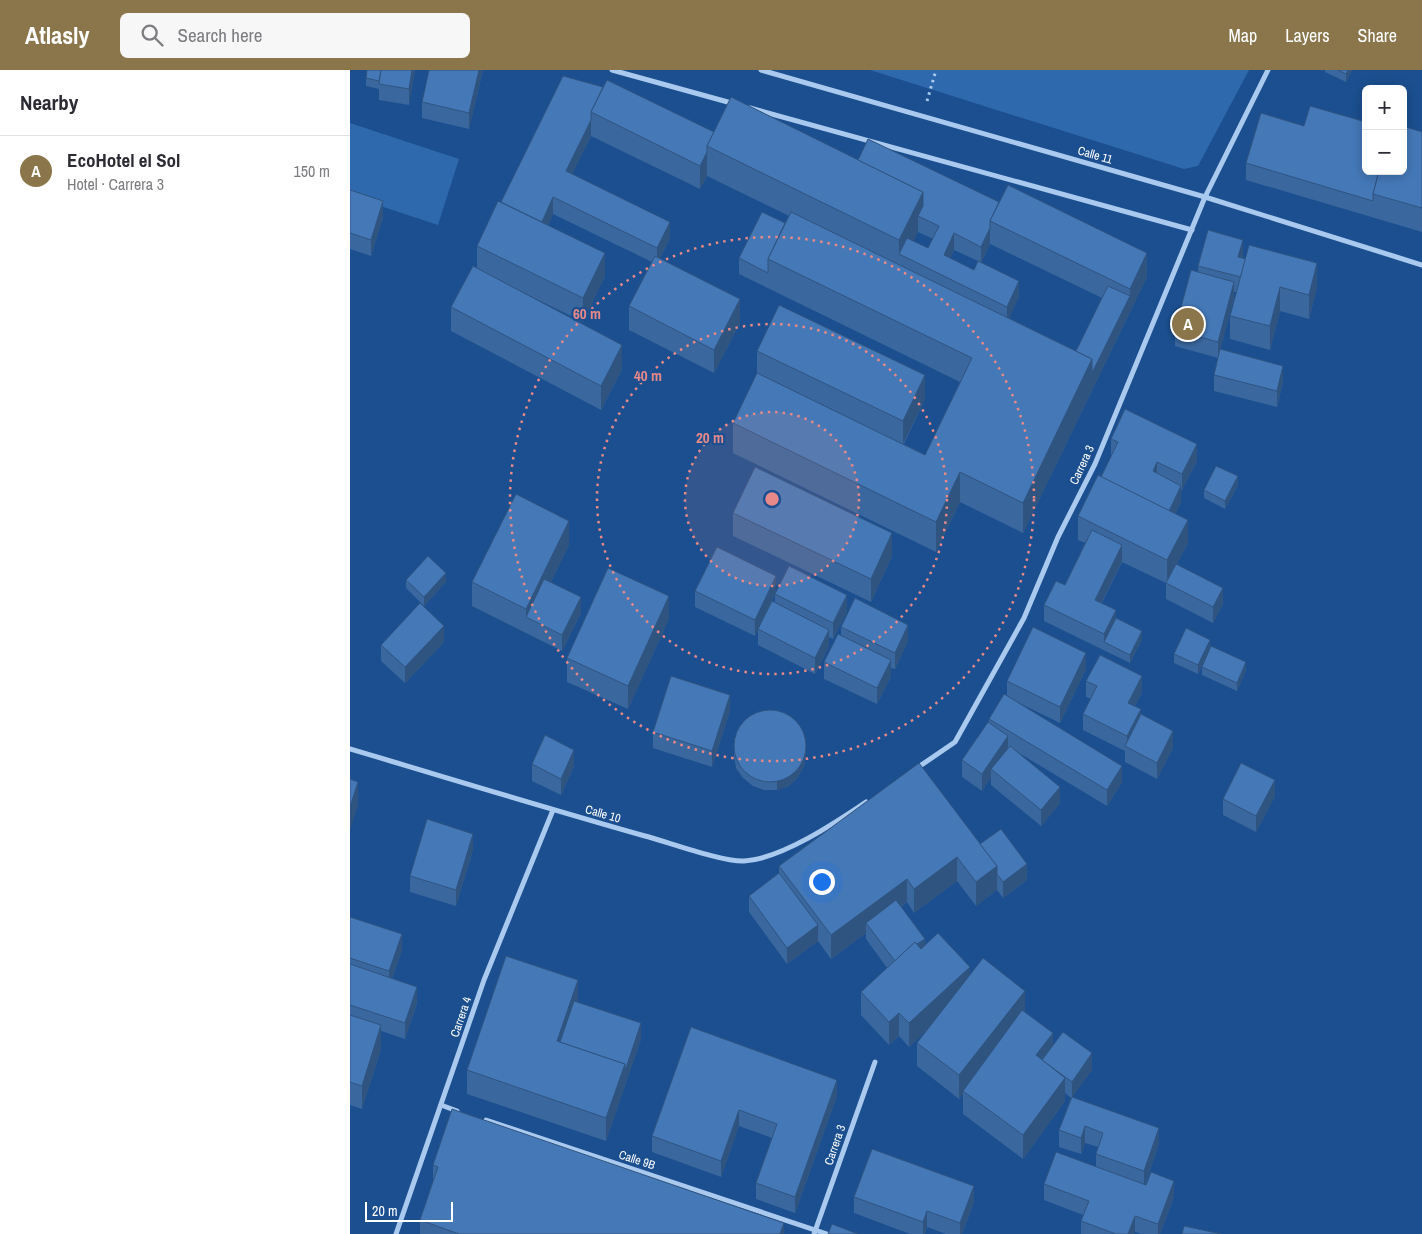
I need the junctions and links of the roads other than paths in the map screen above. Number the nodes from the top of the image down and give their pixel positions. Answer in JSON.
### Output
{"nodes":[{"id":1,"x":612,"y":70,"type":"edge"},
{"id":2,"x":761,"y":70,"type":"edge"},
{"id":3,"x":1268,"y":70,"type":"edge"},
{"id":4,"x":1205,"y":197,"type":"junction"},
{"id":5,"x":1192,"y":230,"type":"junction"},
{"id":6,"x":1422,"y":265,"type":"edge"},
{"id":7,"x":350,"y":749,"type":"edge"},
{"id":8,"x":909,"y":773,"type":"edge"},
{"id":9,"x":870,"y":800,"type":"edge"},
{"id":10,"x":553,"y":810,"type":"junction"},
{"id":11,"x":875,"y":1062,"type":"dead end"},
{"id":12,"x":441,"y":1105,"type":"junction"},
{"id":13,"x":459,"y":1112,"type":"edge"},
{"id":14,"x":478,"y":1118,"type":"edge"},
{"id":15,"x":815,"y":1232,"type":"edge"},
{"id":16,"x":396,"y":1234,"type":"edge"},
{"id":17,"x":827,"y":1234,"type":"edge"}],
"edges":[{"from":1,"to":5,"type":"street"},
{"from":2,"to":4,"type":"street","name":"Calle 11"},
{"from":3,"to":4,"type":"street","name":"Carrera 3"},
{"from":4,"to":5,"type":"street","name":"Carrera 3"},
{"from":4,"to":6,"type":"street","name":"Calle 11"},
{"from":5,"to":8,"type":"street","name":"Carrera 3"},
{"from":7,"to":10,"type":"street","name":"Calle 10"},
{"from":9,"to":10,"type":"street","name":"Calle 10"},
{"from":10,"to":12,"type":"street","name":"Carrera 4"},
{"from":11,"to":15,"type":"street","name":"Carrera 3"},
{"from":12,"to":13,"type":"street"},
{"from":12,"to":16,"type":"street","name":"Carrera 4"},
{"from":14,"to":15,"type":"street","name":"Calle 9B"},
{"from":15,"to":17,"type":"street","name":"Calle 9B"}]}
